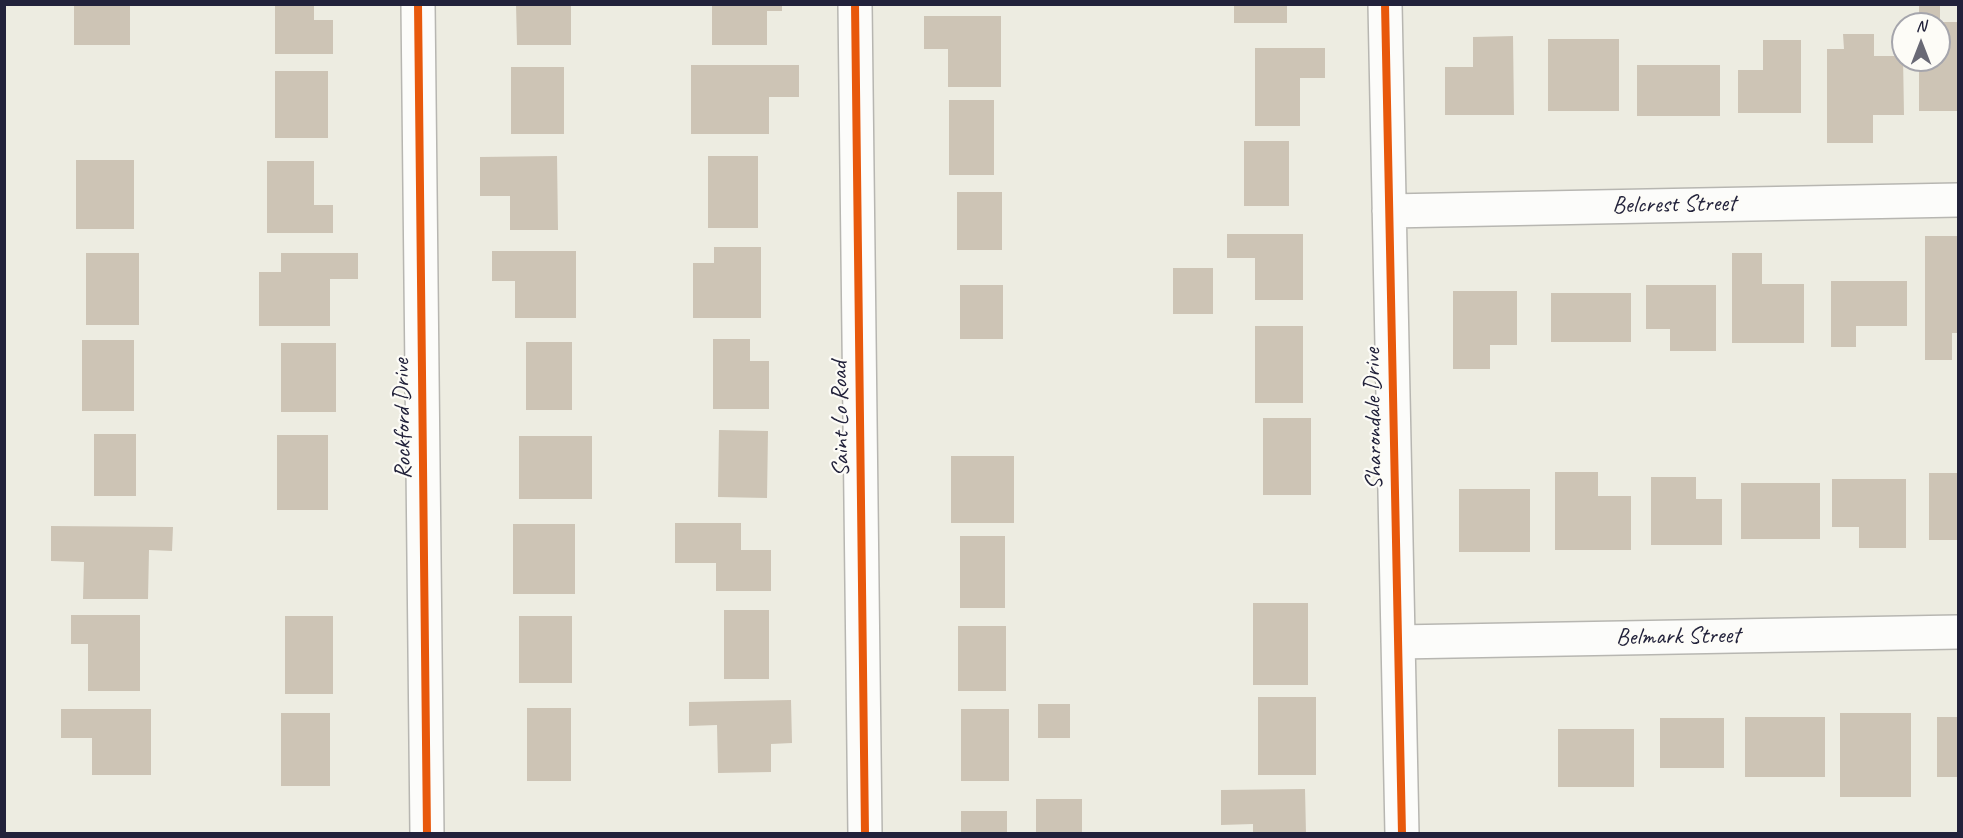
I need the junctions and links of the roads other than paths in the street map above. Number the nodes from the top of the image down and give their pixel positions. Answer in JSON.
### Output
{"nodes":[{"id":1,"x":418,"y":4,"type":"edge"},
{"id":2,"x":855,"y":4,"type":"edge"},
{"id":3,"x":1385,"y":4,"type":"edge"},
{"id":4,"x":1959,"y":200,"type":"edge"},
{"id":5,"x":1389,"y":211,"type":"junction"},
{"id":6,"x":1959,"y":632,"type":"edge"},
{"id":7,"x":1398,"y":642,"type":"junction"},
{"id":8,"x":427,"y":834,"type":"edge"},
{"id":9,"x":865,"y":834,"type":"edge"},
{"id":10,"x":1402,"y":834,"type":"edge"}],
"edges":[{"from":1,"to":8,"type":"street","name":"Rockford Drive"},
{"from":2,"to":9,"type":"street","name":"Saint Lo Road"},
{"from":3,"to":5,"type":"street","name":"Sharondale Drive"},
{"from":4,"to":5,"type":"street","name":"Belcrest Street"},
{"from":5,"to":7,"type":"street","name":"Sharondale Drive"},
{"from":6,"to":7,"type":"street","name":"Belmark Street"},
{"from":7,"to":10,"type":"street","name":"Sharondale Drive"}]}
